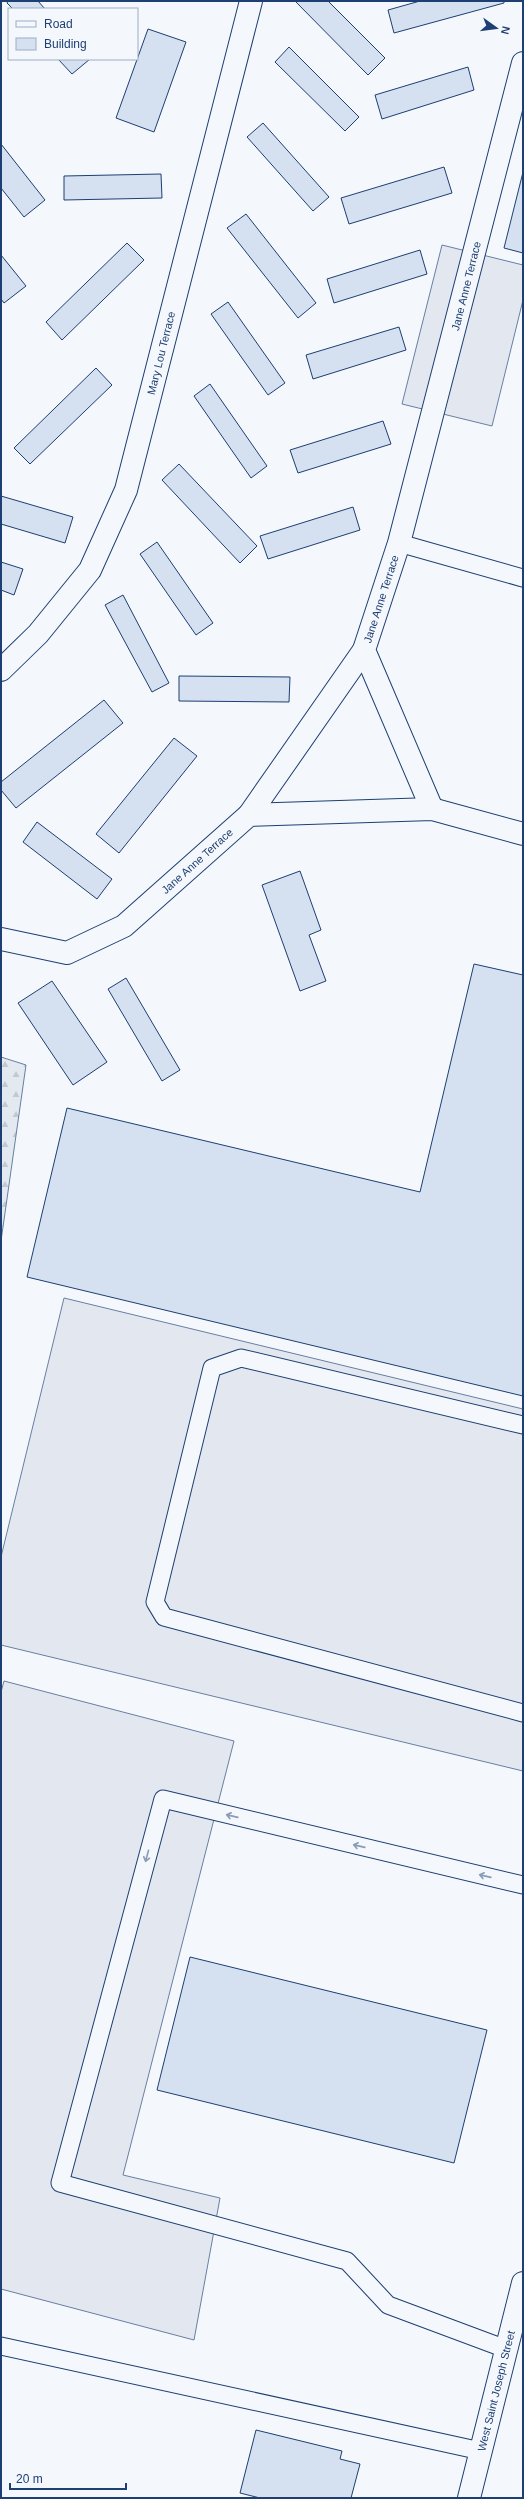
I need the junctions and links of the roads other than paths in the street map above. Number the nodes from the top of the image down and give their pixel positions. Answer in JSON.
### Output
{"nodes":[{"id":1,"x":251,"y":1,"type":"edge"},
{"id":2,"x":523,"y":64,"type":"edge"},
{"id":3,"x":399,"y":543,"type":"junction"},
{"id":4,"x":523,"y":578,"type":"edge"},
{"id":5,"x":364,"y":650,"type":"junction"},
{"id":6,"x":1,"y":670,"type":"edge"},
{"id":7,"x":432,"y":809,"type":"junction"},
{"id":8,"x":249,"y":815,"type":"junction"},
{"id":9,"x":523,"y":834,"type":"edge"},
{"id":10,"x":1,"y":939,"type":"edge"},
{"id":11,"x":523,"y":1425,"type":"edge"},
{"id":12,"x":523,"y":1713,"type":"edge"},
{"id":13,"x":523,"y":1885,"type":"edge"},
{"id":14,"x":523,"y":2283,"type":"edge"},
{"id":15,"x":1,"y":2346,"type":"edge"},
{"id":16,"x":506,"y":2349,"type":"junction"},
{"id":17,"x":481,"y":2451,"type":"junction"},
{"id":18,"x":469,"y":2498,"type":"edge"}],
"edges":[{"from":1,"to":6,"type":"street","name":"Mary Lou Terrace"},
{"from":2,"to":3,"type":"street","name":"Jane Anne Terrace"},
{"from":3,"to":4,"type":"lane"},
{"from":3,"to":5,"type":"street","name":"Jane Anne Terrace"},
{"from":5,"to":7,"type":"street","name":"Jane Anne Terrace"},
{"from":5,"to":8,"type":"street","name":"Jane Anne Terrace"},
{"from":7,"to":8,"type":"street"},
{"from":7,"to":9,"type":"street"},
{"from":8,"to":10,"type":"street","name":"Jane Anne Terrace"},
{"from":11,"to":12,"type":"lane"},
{"from":13,"to":16,"type":"lane","one_way":true},
{"from":14,"to":16,"type":"street","name":"West Saint Joseph Street"},
{"from":15,"to":17,"type":"lane"},
{"from":16,"to":17,"type":"street","name":"West Saint Joseph Street"},
{"from":17,"to":18,"type":"street","name":"West Saint Joseph Street"}]}
